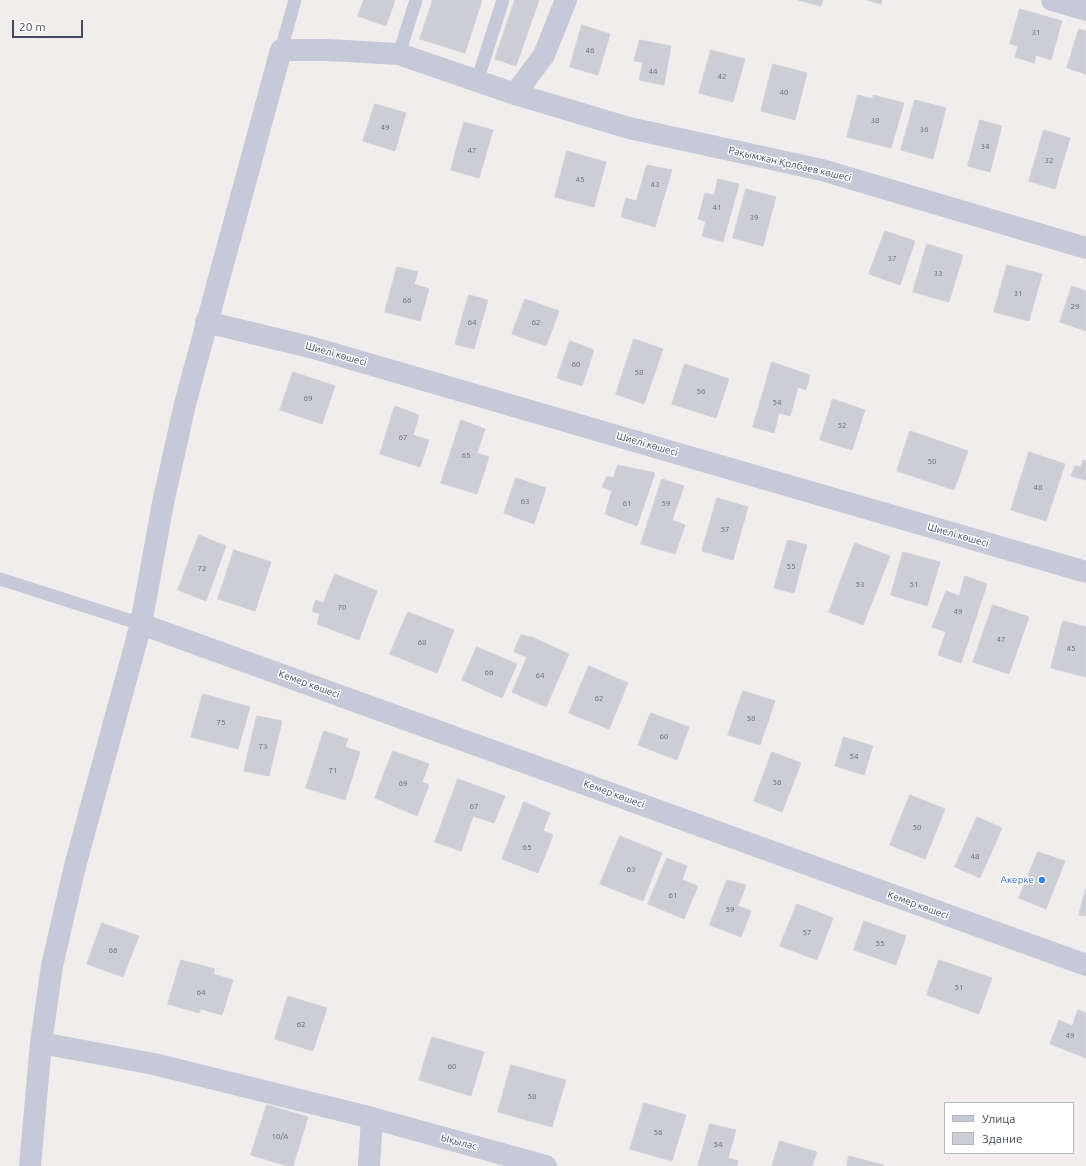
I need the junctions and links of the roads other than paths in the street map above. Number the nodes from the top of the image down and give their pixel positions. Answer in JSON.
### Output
{"nodes":[{"id":1,"x":295,"y":0,"type":"edge"},
{"id":2,"x":416,"y":0,"type":"edge"},
{"id":3,"x":503,"y":0,"type":"edge"},
{"id":4,"x":566,"y":0,"type":"edge"},
{"id":5,"x":1052,"y":0,"type":"edge"},
{"id":6,"x":1086,"y":10,"type":"edge"},
{"id":7,"x":281,"y":50,"type":"junction"},
{"id":8,"x":399,"y":54,"type":"junction"},
{"id":9,"x":477,"y":81,"type":"junction"},
{"id":10,"x":515,"y":94,"type":"junction"},
{"id":11,"x":1086,"y":248,"type":"edge"},
{"id":12,"x":206,"y":322,"type":"junction"},
{"id":13,"x":1086,"y":572,"type":"edge"},
{"id":14,"x":0,"y":578,"type":"edge"},
{"id":15,"x":141,"y":624,"type":"junction"},
{"id":16,"x":1086,"y":965,"type":"edge"},
{"id":17,"x":40,"y":1043,"type":"junction"},
{"id":18,"x":372,"y":1118,"type":"junction"},
{"id":19,"x":30,"y":1166,"type":"edge"},
{"id":20,"x":369,"y":1166,"type":"edge"},
{"id":21,"x":546,"y":1166,"type":"edge"}],
"edges":[{"from":1,"to":7,"type":"lane"},
{"from":2,"to":8,"type":"lane"},
{"from":3,"to":9,"type":"lane"},
{"from":4,"to":10,"type":"street"},
{"from":5,"to":6,"type":"street"},
{"from":7,"to":8,"type":"street","name":"Рақымжан Қолбаев көшесі"},
{"from":7,"to":12,"type":"street"},
{"from":8,"to":9,"type":"street","name":"Рақымжан Қолбаев көшесі"},
{"from":9,"to":10,"type":"street","name":"Рақымжан Қолбаев көшесі"},
{"from":10,"to":11,"type":"street","name":"Рақымжан Қолбаев көшесі"},
{"from":12,"to":13,"type":"street","name":"Шиелі көшесі"},
{"from":12,"to":15,"type":"street"},
{"from":14,"to":15,"type":"lane"},
{"from":15,"to":16,"type":"street","name":"Кемер көшесі"},
{"from":15,"to":17,"type":"street"},
{"from":17,"to":18,"type":"street","name":"Ықылас"},
{"from":17,"to":19,"type":"street"},
{"from":18,"to":20,"type":"street"},
{"from":18,"to":21,"type":"street","name":"Ықылас"}]}
